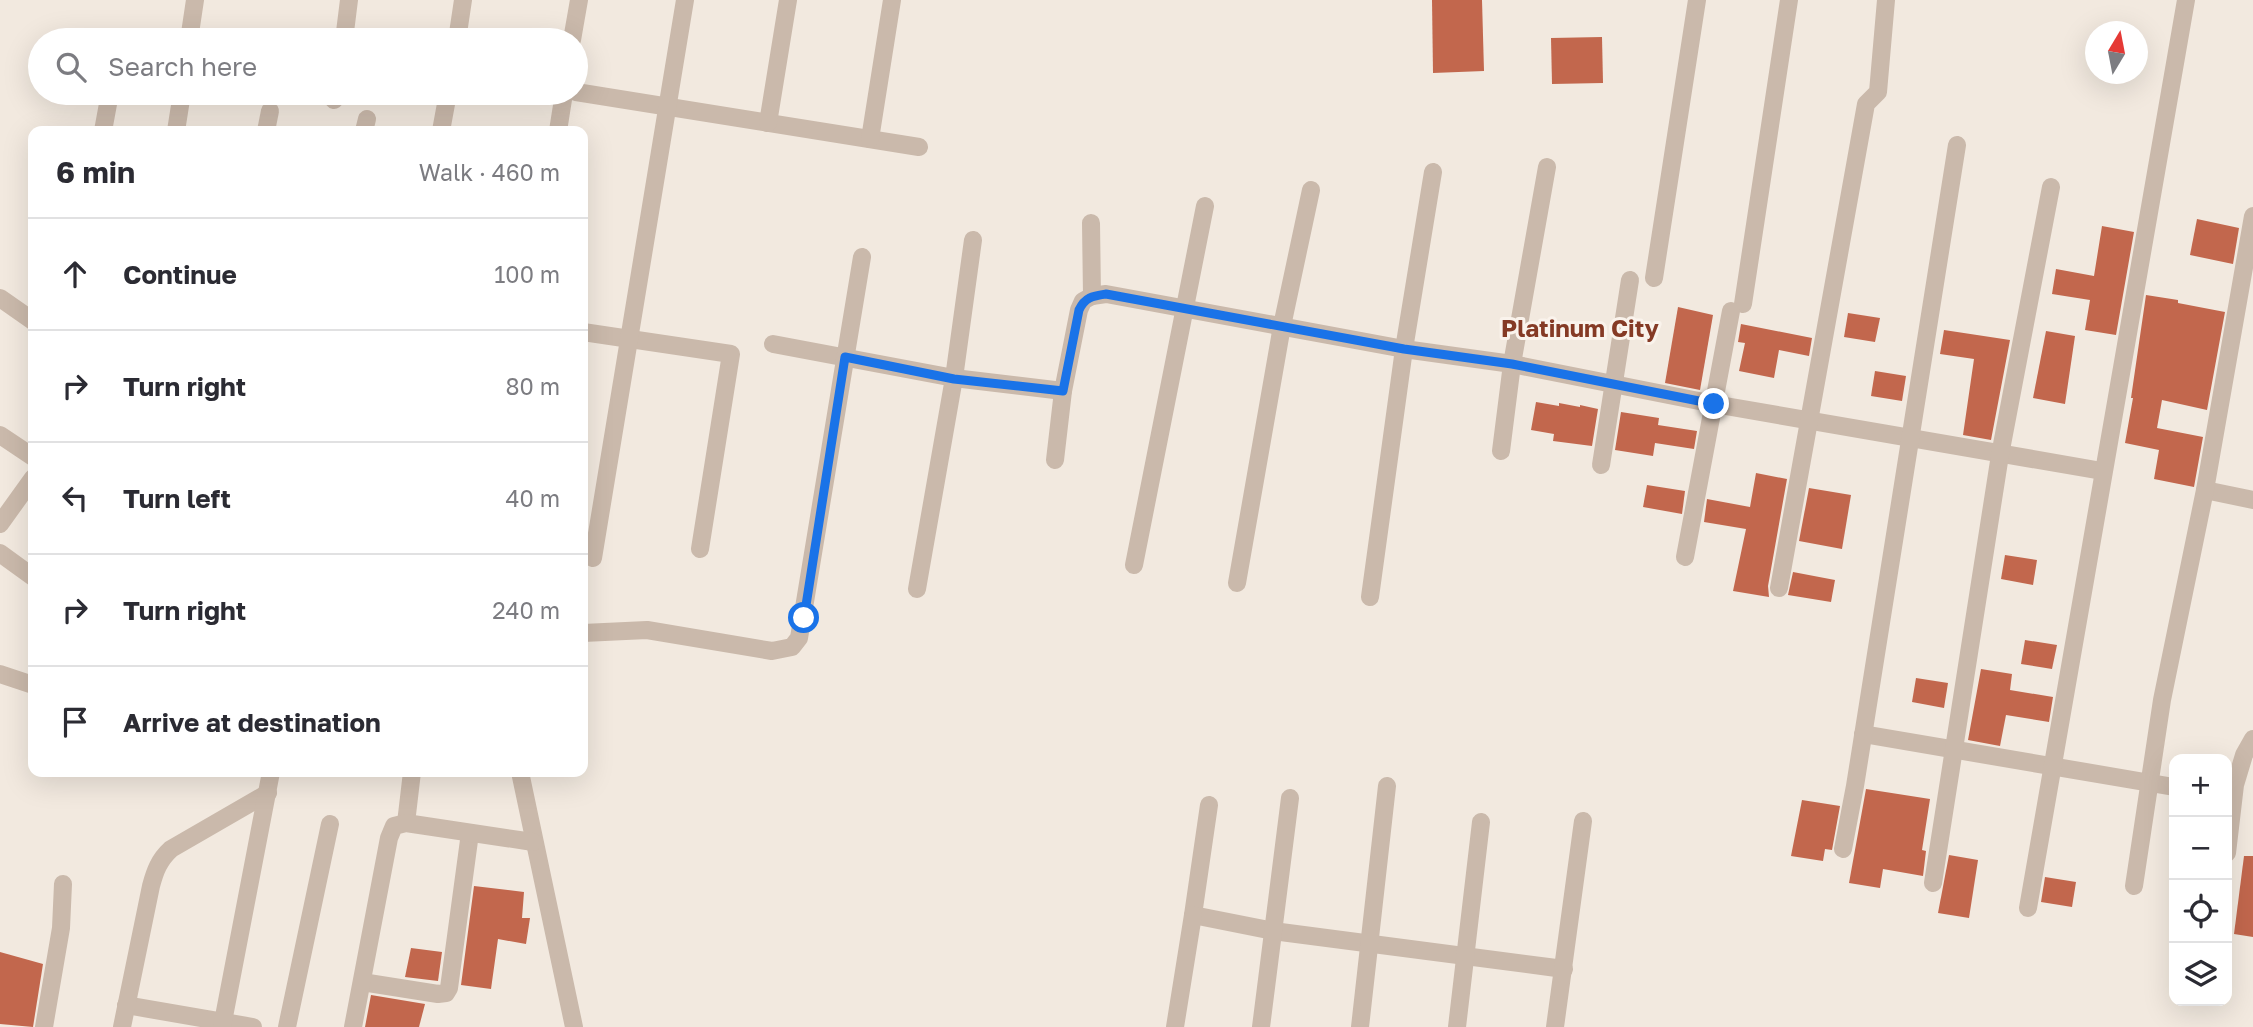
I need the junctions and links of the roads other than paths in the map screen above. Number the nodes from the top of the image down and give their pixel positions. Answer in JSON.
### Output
{"nodes":[{"id":1,"x":195,"y":0,"type":"edge"},
{"id":2,"x":349,"y":0,"type":"edge"},
{"id":3,"x":463,"y":0,"type":"edge"},
{"id":4,"x":579,"y":0,"type":"edge"},
{"id":5,"x":685,"y":0,"type":"edge"},
{"id":6,"x":788,"y":0,"type":"edge"},
{"id":7,"x":892,"y":0,"type":"edge"},
{"id":8,"x":1697,"y":0,"type":"edge"},
{"id":9,"x":1789,"y":0,"type":"edge"},
{"id":10,"x":1886,"y":0,"type":"edge"},
{"id":11,"x":2186,"y":0,"type":"edge"},
{"id":12,"x":192,"y":28,"type":"edge"},
{"id":13,"x":346,"y":28,"type":"edge"},
{"id":14,"x":459,"y":28,"type":"edge"},
{"id":15,"x":574,"y":28,"type":"edge"},
{"id":16,"x":588,"y":94,"type":"edge"},
{"id":17,"x":108,"y":105,"type":"edge"},
{"id":18,"x":180,"y":105,"type":"edge"},
{"id":19,"x":446,"y":105,"type":"edge"},
{"id":20,"x":562,"y":105,"type":"edge"},
{"id":21,"x":668,"y":108,"type":"junction"},
{"id":22,"x":270,"y":111,"type":"dead end"},
{"id":23,"x":768,"y":124,"type":"junction"},
{"id":24,"x":104,"y":126,"type":"edge"},
{"id":25,"x":177,"y":126,"type":"edge"},
{"id":26,"x":267,"y":126,"type":"edge"},
{"id":27,"x":442,"y":126,"type":"edge"},
{"id":28,"x":559,"y":126,"type":"edge"},
{"id":29,"x":870,"y":139,"type":"junction"},
{"id":30,"x":1957,"y":145,"type":"dead end"},
{"id":31,"x":919,"y":147,"type":"dead end"},
{"id":32,"x":1547,"y":167,"type":"dead end"},
{"id":33,"x":1433,"y":172,"type":"dead end"},
{"id":34,"x":2051,"y":187,"type":"dead end"},
{"id":35,"x":1311,"y":190,"type":"dead end"},
{"id":36,"x":1205,"y":206,"type":"dead end"},
{"id":37,"x":2253,"y":216,"type":"edge"},
{"id":38,"x":1091,"y":223,"type":"dead end"},
{"id":39,"x":973,"y":240,"type":"dead end"},
{"id":40,"x":862,"y":257,"type":"dead end"},
{"id":41,"x":1654,"y":278,"type":"dead end"},
{"id":42,"x":1630,"y":280,"type":"dead end"},
{"id":43,"x":1092,"y":296,"type":"junction"},
{"id":44,"x":0,"y":298,"type":"edge"},
{"id":45,"x":1186,"y":309,"type":"junction"},
{"id":46,"x":28,"y":318,"type":"edge"},
{"id":47,"x":1282,"y":326,"type":"junction"},
{"id":48,"x":588,"y":333,"type":"edge"},
{"id":49,"x":628,"y":338,"type":"junction"},
{"id":50,"x":773,"y":344,"type":"dead end"},
{"id":51,"x":1404,"y":349,"type":"junction"},
{"id":52,"x":845,"y":357,"type":"junction"},
{"id":53,"x":1512,"y":364,"type":"junction"},
{"id":54,"x":954,"y":379,"type":"junction"},
{"id":55,"x":1614,"y":383,"type":"junction"},
{"id":56,"x":1063,"y":391,"type":"junction"},
{"id":57,"x":1714,"y":404,"type":"junction"},
{"id":58,"x":1808,"y":420,"type":"junction"},
{"id":59,"x":0,"y":435,"type":"edge"},
{"id":60,"x":1910,"y":439,"type":"junction"},
{"id":61,"x":1501,"y":451,"type":"dead end"},
{"id":62,"x":28,"y":454,"type":"edge"},
{"id":63,"x":2000,"y":454,"type":"junction"},
{"id":64,"x":1055,"y":460,"type":"dead end"},
{"id":65,"x":1601,"y":465,"type":"dead end"},
{"id":66,"x":2102,"y":471,"type":"junction"},
{"id":67,"x":28,"y":485,"type":"edge"},
{"id":68,"x":2205,"y":490,"type":"junction"},
{"id":69,"x":2253,"y":500,"type":"edge"},
{"id":70,"x":0,"y":524,"type":"edge"},
{"id":71,"x":701,"y":549,"type":"dead end"},
{"id":72,"x":0,"y":553,"type":"edge"},
{"id":73,"x":1685,"y":557,"type":"dead end"},
{"id":74,"x":593,"y":558,"type":"dead end"},
{"id":75,"x":1134,"y":565,"type":"dead end"},
{"id":76,"x":28,"y":573,"type":"edge"},
{"id":77,"x":1237,"y":583,"type":"dead end"},
{"id":78,"x":1779,"y":588,"type":"dead end"},
{"id":79,"x":917,"y":589,"type":"dead end"},
{"id":80,"x":1370,"y":597,"type":"dead end"},
{"id":81,"x":588,"y":633,"type":"edge"},
{"id":82,"x":0,"y":674,"type":"edge"},
{"id":83,"x":28,"y":683,"type":"edge"},
{"id":84,"x":1863,"y":734,"type":"junction"},
{"id":85,"x":2253,"y":741,"type":"edge"},
{"id":86,"x":1954,"y":750,"type":"junction"},
{"id":87,"x":2052,"y":766,"type":"junction"},
{"id":88,"x":270,"y":777,"type":"edge"},
{"id":89,"x":411,"y":777,"type":"edge"},
{"id":90,"x":521,"y":777,"type":"edge"},
{"id":91,"x":2150,"y":783,"type":"junction"},
{"id":92,"x":1387,"y":786,"type":"dead end"},
{"id":93,"x":2169,"y":786,"type":"edge"},
{"id":94,"x":2232,"y":790,"type":"edge"},
{"id":95,"x":268,"y":793,"type":"junction"},
{"id":96,"x":1290,"y":798,"type":"dead end"},
{"id":97,"x":1209,"y":805,"type":"dead end"},
{"id":98,"x":1583,"y":821,"type":"dead end"},
{"id":99,"x":1481,"y":822,"type":"dead end"},
{"id":100,"x":406,"y":823,"type":"junction"},
{"id":101,"x":330,"y":824,"type":"dead end"},
{"id":102,"x":470,"y":833,"type":"junction"},
{"id":103,"x":533,"y":842,"type":"junction"},
{"id":104,"x":1843,"y":849,"type":"dead end"},
{"id":105,"x":1933,"y":883,"type":"dead end"},
{"id":106,"x":63,"y":884,"type":"dead end"},
{"id":107,"x":2134,"y":886,"type":"dead end"},
{"id":108,"x":2028,"y":908,"type":"dead end"},
{"id":109,"x":1193,"y":915,"type":"junction"},
{"id":110,"x":1273,"y":931,"type":"junction"},
{"id":111,"x":1370,"y":943,"type":"junction"},
{"id":112,"x":1466,"y":956,"type":"junction"},
{"id":113,"x":1564,"y":969,"type":"junction"},
{"id":114,"x":362,"y":982,"type":"junction"},
{"id":115,"x":126,"y":1004,"type":"junction"},
{"id":116,"x":223,"y":1024,"type":"edge"},
{"id":117,"x":44,"y":1027,"type":"edge"},
{"id":118,"x":122,"y":1027,"type":"edge"},
{"id":119,"x":253,"y":1027,"type":"edge"},
{"id":120,"x":287,"y":1027,"type":"edge"},
{"id":121,"x":353,"y":1027,"type":"edge"},
{"id":122,"x":574,"y":1027,"type":"edge"},
{"id":123,"x":1175,"y":1027,"type":"edge"},
{"id":124,"x":1261,"y":1027,"type":"edge"},
{"id":125,"x":1360,"y":1027,"type":"edge"},
{"id":126,"x":1457,"y":1027,"type":"edge"},
{"id":127,"x":1555,"y":1027,"type":"edge"}],
"edges":[{"from":1,"to":12,"type":"street"},
{"from":2,"to":13,"type":"street"},
{"from":3,"to":14,"type":"street"},
{"from":4,"to":15,"type":"street"},
{"from":5,"to":21,"type":"street"},
{"from":6,"to":23,"type":"street"},
{"from":7,"to":29,"type":"street"},
{"from":8,"to":41,"type":"street"},
{"from":9,"to":57,"type":"street"},
{"from":10,"to":58,"type":"street"},
{"from":11,"to":66,"type":"street"},
{"from":16,"to":21,"type":"street"},
{"from":17,"to":24,"type":"street"},
{"from":18,"to":25,"type":"street"},
{"from":19,"to":27,"type":"street"},
{"from":20,"to":28,"type":"street"},
{"from":21,"to":23,"type":"street"},
{"from":21,"to":49,"type":"street"},
{"from":22,"to":26,"type":"street"},
{"from":23,"to":29,"type":"street"},
{"from":29,"to":31,"type":"street"},
{"from":30,"to":60,"type":"street"},
{"from":32,"to":53,"type":"street"},
{"from":33,"to":51,"type":"street"},
{"from":34,"to":63,"type":"street"},
{"from":35,"to":47,"type":"street"},
{"from":36,"to":45,"type":"street"},
{"from":37,"to":68,"type":"street"},
{"from":38,"to":43,"type":"street"},
{"from":39,"to":54,"type":"street"},
{"from":40,"to":52,"type":"street"},
{"from":42,"to":55,"type":"street"},
{"from":43,"to":45,"type":"street"},
{"from":43,"to":56,"type":"street"},
{"from":44,"to":46,"type":"street"},
{"from":45,"to":47,"type":"street"},
{"from":45,"to":75,"type":"street"},
{"from":47,"to":51,"type":"street"},
{"from":47,"to":77,"type":"street"},
{"from":48,"to":49,"type":"street"},
{"from":49,"to":71,"type":"street"},
{"from":49,"to":74,"type":"street"},
{"from":50,"to":52,"type":"street"},
{"from":51,"to":53,"type":"street"},
{"from":51,"to":80,"type":"street"},
{"from":52,"to":54,"type":"street"},
{"from":52,"to":81,"type":"street"},
{"from":53,"to":55,"type":"street"},
{"from":53,"to":61,"type":"street"},
{"from":54,"to":56,"type":"street"},
{"from":54,"to":79,"type":"street"},
{"from":55,"to":57,"type":"street"},
{"from":55,"to":65,"type":"street"},
{"from":56,"to":64,"type":"street"},
{"from":57,"to":58,"type":"street"},
{"from":57,"to":73,"type":"street"},
{"from":58,"to":60,"type":"street"},
{"from":58,"to":78,"type":"street"},
{"from":59,"to":62,"type":"street"},
{"from":60,"to":63,"type":"street"},
{"from":60,"to":84,"type":"street"},
{"from":63,"to":66,"type":"street"},
{"from":63,"to":86,"type":"street"},
{"from":66,"to":87,"type":"street"},
{"from":67,"to":70,"type":"street"},
{"from":68,"to":69,"type":"street"},
{"from":68,"to":91,"type":"street"},
{"from":72,"to":76,"type":"street"},
{"from":82,"to":83,"type":"street"},
{"from":84,"to":86,"type":"street"},
{"from":84,"to":104,"type":"street"},
{"from":85,"to":94,"type":"street"},
{"from":86,"to":87,"type":"street"},
{"from":86,"to":105,"type":"street"},
{"from":87,"to":91,"type":"street"},
{"from":87,"to":108,"type":"street"},
{"from":88,"to":95,"type":"street"},
{"from":89,"to":100,"type":"street"},
{"from":90,"to":103,"type":"street"},
{"from":91,"to":93,"type":"street"},
{"from":91,"to":107,"type":"street"},
{"from":92,"to":111,"type":"street"},
{"from":95,"to":115,"type":"street"},
{"from":95,"to":116,"type":"street"},
{"from":96,"to":110,"type":"street"},
{"from":97,"to":109,"type":"street"},
{"from":98,"to":113,"type":"street"},
{"from":99,"to":112,"type":"street"},
{"from":100,"to":102,"type":"street"},
{"from":100,"to":114,"type":"street"},
{"from":101,"to":120,"type":"street"},
{"from":102,"to":103,"type":"street"},
{"from":102,"to":114,"type":"street"},
{"from":103,"to":122,"type":"street"},
{"from":106,"to":117,"type":"street"},
{"from":109,"to":110,"type":"street"},
{"from":109,"to":123,"type":"street"},
{"from":110,"to":111,"type":"street"},
{"from":110,"to":124,"type":"street"},
{"from":111,"to":112,"type":"street"},
{"from":111,"to":125,"type":"street"},
{"from":112,"to":113,"type":"street"},
{"from":112,"to":126,"type":"street"},
{"from":113,"to":127,"type":"street"},
{"from":114,"to":121,"type":"street"},
{"from":115,"to":116,"type":"street"},
{"from":115,"to":118,"type":"street"},
{"from":116,"to":119,"type":"street"}]}
